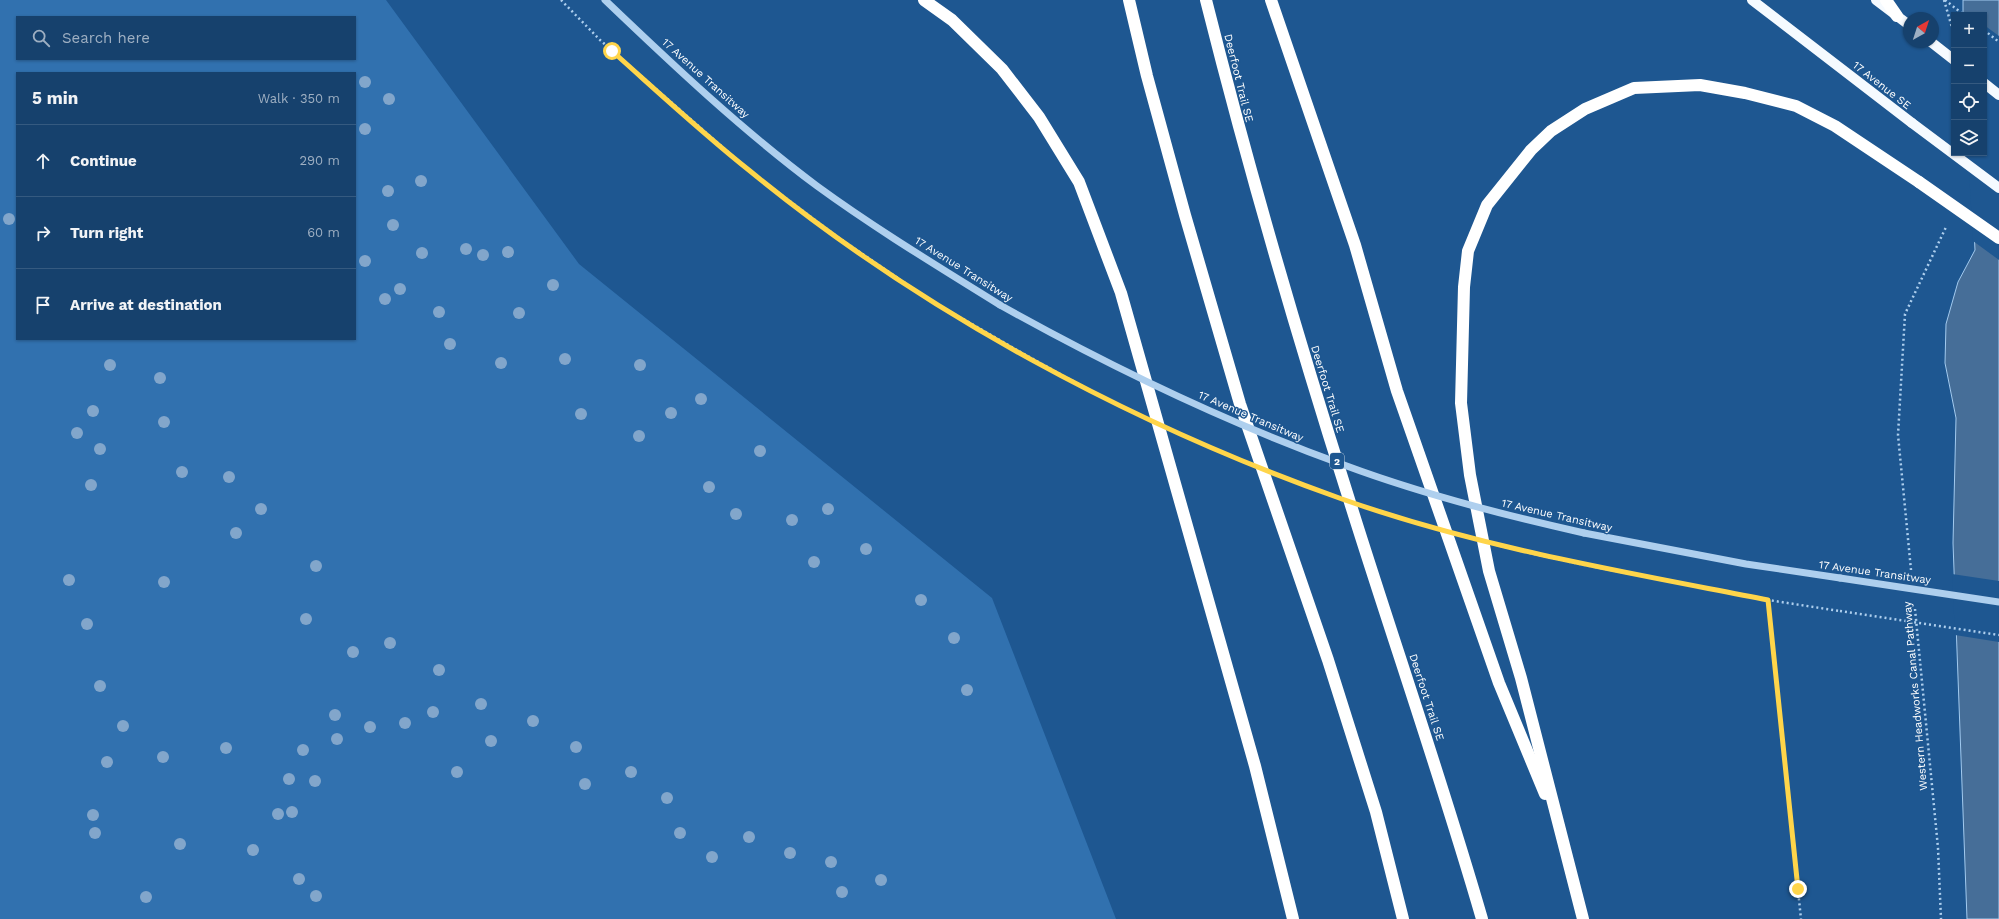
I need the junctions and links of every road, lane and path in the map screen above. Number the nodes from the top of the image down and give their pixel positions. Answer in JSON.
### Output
{"nodes":[{"id":1,"x":561,"y":0,"type":"edge"},
{"id":2,"x":605,"y":0,"type":"edge"},
{"id":3,"x":924,"y":0,"type":"edge"},
{"id":4,"x":1129,"y":0,"type":"edge"},
{"id":5,"x":1206,"y":0,"type":"edge"},
{"id":6,"x":1271,"y":0,"type":"edge"},
{"id":7,"x":1752,"y":0,"type":"edge"},
{"id":8,"x":1876,"y":0,"type":"edge"},
{"id":9,"x":1886,"y":0,"type":"edge"},
{"id":10,"x":1944,"y":0,"type":"edge"},
{"id":11,"x":1960,"y":12,"type":"edge"},
{"id":12,"x":1897,"y":16,"type":"junction"},
{"id":13,"x":1903,"y":20,"type":"edge"},
{"id":14,"x":1951,"y":25,"type":"edge"},
{"id":15,"x":1987,"y":32,"type":"edge"},
{"id":16,"x":1999,"y":42,"type":"edge"},
{"id":17,"x":1938,"y":48,"type":"edge"},
{"id":18,"x":1951,"y":58,"type":"edge"},
{"id":19,"x":1985,"y":84,"type":"edge"},
{"id":20,"x":1999,"y":95,"type":"edge"},
{"id":21,"x":1999,"y":188,"type":"edge"},
{"id":22,"x":1948,"y":223,"type":"dead end"},
{"id":23,"x":1999,"y":238,"type":"edge"},
{"id":24,"x":1912,"y":578,"type":"dead end"},
{"id":25,"x":1768,"y":600,"type":"junction"},
{"id":26,"x":1914,"y":602,"type":"dead end"},
{"id":27,"x":1999,"y":602,"type":"edge"},
{"id":28,"x":1999,"y":634,"type":"edge"},
{"id":29,"x":1563,"y":836,"type":"junction"},
{"id":30,"x":1293,"y":919,"type":"edge"},
{"id":31,"x":1403,"y":919,"type":"edge"},
{"id":32,"x":1482,"y":919,"type":"edge"},
{"id":33,"x":1583,"y":919,"type":"edge"},
{"id":34,"x":1801,"y":919,"type":"edge"},
{"id":35,"x":1941,"y":919,"type":"edge"}],
"edges":[{"from":1,"to":25,"type":"path","bridge":true},
{"from":2,"to":27,"type":"lane","name":"17 Avenue Transitway","bridge":true},
{"from":3,"to":30,"type":"highway"},
{"from":4,"to":31,"type":"highway"},
{"from":5,"to":32,"type":"highway","name":"Deerfoot Trail SE","number":"2"},
{"from":6,"to":29,"type":"highway"},
{"from":7,"to":21,"type":"main road","name":"17 Avenue SE","bridge":true},
{"from":8,"to":12,"type":"main road"},
{"from":9,"to":12,"type":"highway"},
{"from":10,"to":11,"type":"path"},
{"from":10,"to":14,"type":"path"},
{"from":12,"to":13,"type":"main road"},
{"from":15,"to":16,"type":"path"},
{"from":17,"to":18,"type":"main road"},
{"from":19,"to":20,"type":"main road"},
{"from":22,"to":24,"type":"path"},
{"from":23,"to":29,"type":"highway","bridge":true},
{"from":25,"to":28,"type":"path","bridge":true},
{"from":25,"to":34,"type":"path"},
{"from":26,"to":35,"type":"path","name":"Western Headworks Canal Pathway"},
{"from":29,"to":33,"type":"highway"}]}
